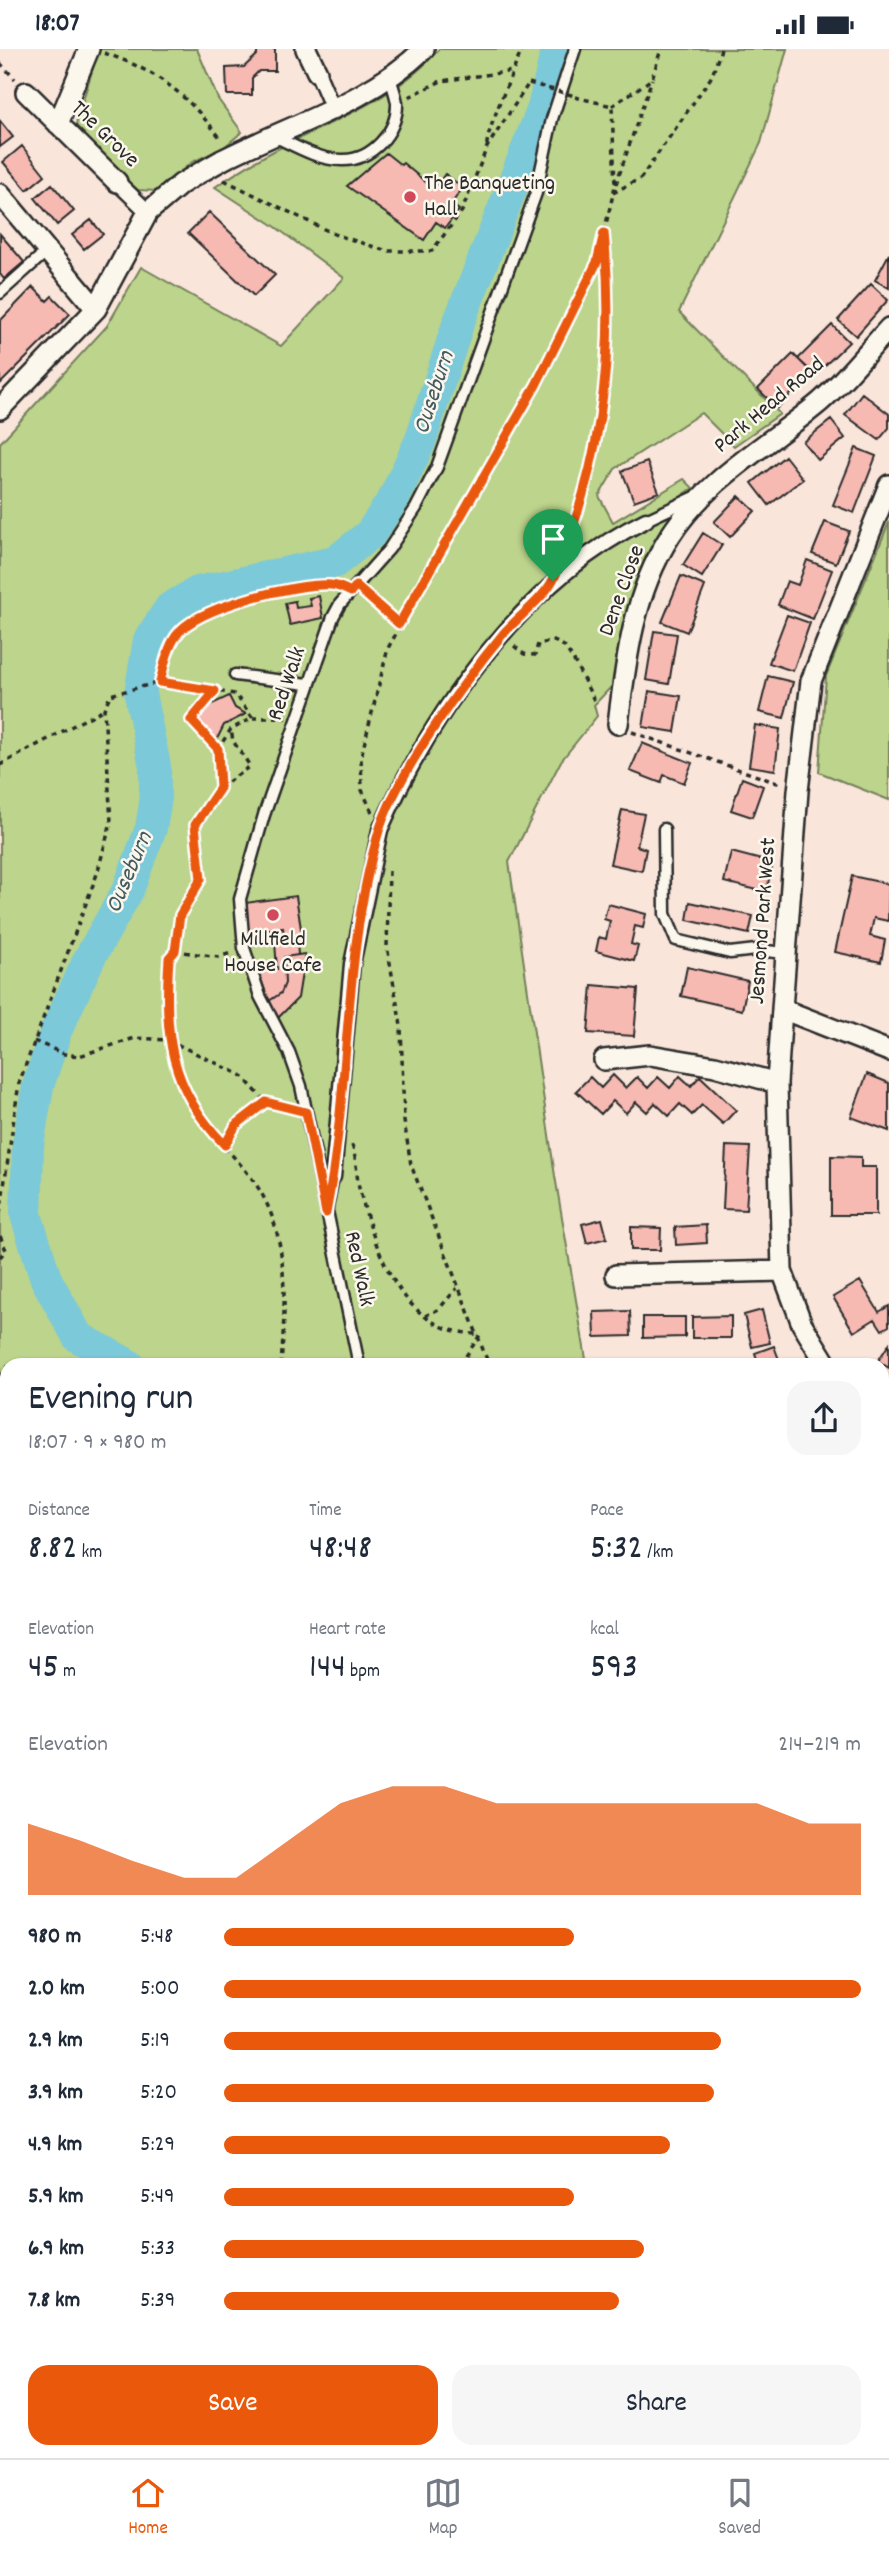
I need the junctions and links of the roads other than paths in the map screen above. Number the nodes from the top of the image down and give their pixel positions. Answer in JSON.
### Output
{"nodes":[{"id":1,"x":91,"y":49,"type":"edge"},
{"id":2,"x":306,"y":49,"type":"edge"},
{"id":3,"x":424,"y":49,"type":"edge"},
{"id":4,"x":575,"y":49,"type":"edge"},
{"id":5,"x":317,"y":72,"type":"joint"},
{"id":6,"x":390,"y":77,"type":"junction"},
{"id":7,"x":26,"y":92,"type":"dead end"},
{"id":8,"x":333,"y":109,"type":"junction"},
{"id":9,"x":58,"y":124,"type":"junction"},
{"id":10,"x":276,"y":136,"type":"junction"},
{"id":11,"x":117,"y":182,"type":"joint"},
{"id":12,"x":0,"y":194,"type":"edge"},
{"id":13,"x":148,"y":212,"type":"junction"},
{"id":14,"x":48,"y":250,"type":"junction"},
{"id":15,"x":0,"y":293,"type":"edge"},
{"id":16,"x":96,"y":309,"type":"junction"},
{"id":17,"x":889,"y":328,"type":"edge"},
{"id":18,"x":0,"y":409,"type":"edge"},
{"id":19,"x":889,"y":485,"type":"edge"},
{"id":20,"x":710,"y":490,"type":"junction"},
{"id":21,"x":646,"y":520,"type":"joint"},
{"id":22,"x":235,"y":675,"type":"dead end"},
{"id":23,"x":309,"y":684,"type":"junction"},
{"id":24,"x":618,"y":724,"type":"road end"},
{"id":25,"x":664,"y":829,"type":"dead end"},
{"id":26,"x":786,"y":953,"type":"junction"},
{"id":27,"x":782,"y":1009,"type":"junction"},
{"id":28,"x":889,"y":1051,"type":"edge"},
{"id":29,"x":604,"y":1060,"type":"dead end"},
{"id":30,"x":778,"y":1083,"type":"junction"},
{"id":31,"x":333,"y":1177,"type":"joint"},
{"id":32,"x":326,"y":1213,"type":"junction"},
{"id":33,"x":782,"y":1271,"type":"junction"},
{"id":34,"x":616,"y":1275,"type":"dead end"},
{"id":35,"x":357,"y":1358,"type":"edge"},
{"id":36,"x":823,"y":1358,"type":"edge"}],
"edges":[{"from":1,"to":9,"type":"street"},
{"from":2,"to":5,"type":"street"},
{"from":3,"to":6,"type":"street"},
{"from":4,"to":23,"type":"lane","name":"Red Walk"},
{"from":5,"to":8,"type":"street"},
{"from":6,"to":8,"type":"street"},
{"from":6,"to":10,"type":"lane"},
{"from":7,"to":9,"type":"street","name":"The Grove"},
{"from":8,"to":10,"type":"street"},
{"from":9,"to":11,"type":"street","name":"The Grove"},
{"from":10,"to":13,"type":"street"},
{"from":11,"to":13,"type":"street","name":"The Grove"},
{"from":12,"to":14,"type":"street"},
{"from":13,"to":16,"type":"street"},
{"from":14,"to":15,"type":"lane"},
{"from":14,"to":16,"type":"street"},
{"from":16,"to":18,"type":"street"},
{"from":17,"to":20,"type":"street","name":"Park Head Road"},
{"from":19,"to":26,"type":"street","name":"Jesmond Park West"},
{"from":20,"to":21,"type":"lane"},
{"from":20,"to":24,"type":"street","name":"Dene Close"},
{"from":21,"to":31,"type":"street"},
{"from":22,"to":23,"type":"lane"},
{"from":23,"to":32,"type":"lane","name":"Red Walk"},
{"from":25,"to":26,"type":"lane"},
{"from":26,"to":27,"type":"street","name":"Jesmond Park West"},
{"from":27,"to":28,"type":"street"},
{"from":27,"to":30,"type":"street","name":"Jesmond Park West"},
{"from":29,"to":30,"type":"street"},
{"from":30,"to":33,"type":"street","name":"Jesmond Park West"},
{"from":31,"to":32,"type":"lane"},
{"from":32,"to":35,"type":"lane","name":"Red Walk"},
{"from":33,"to":34,"type":"street"},
{"from":33,"to":36,"type":"street","name":"Jesmond Park West"}]}
